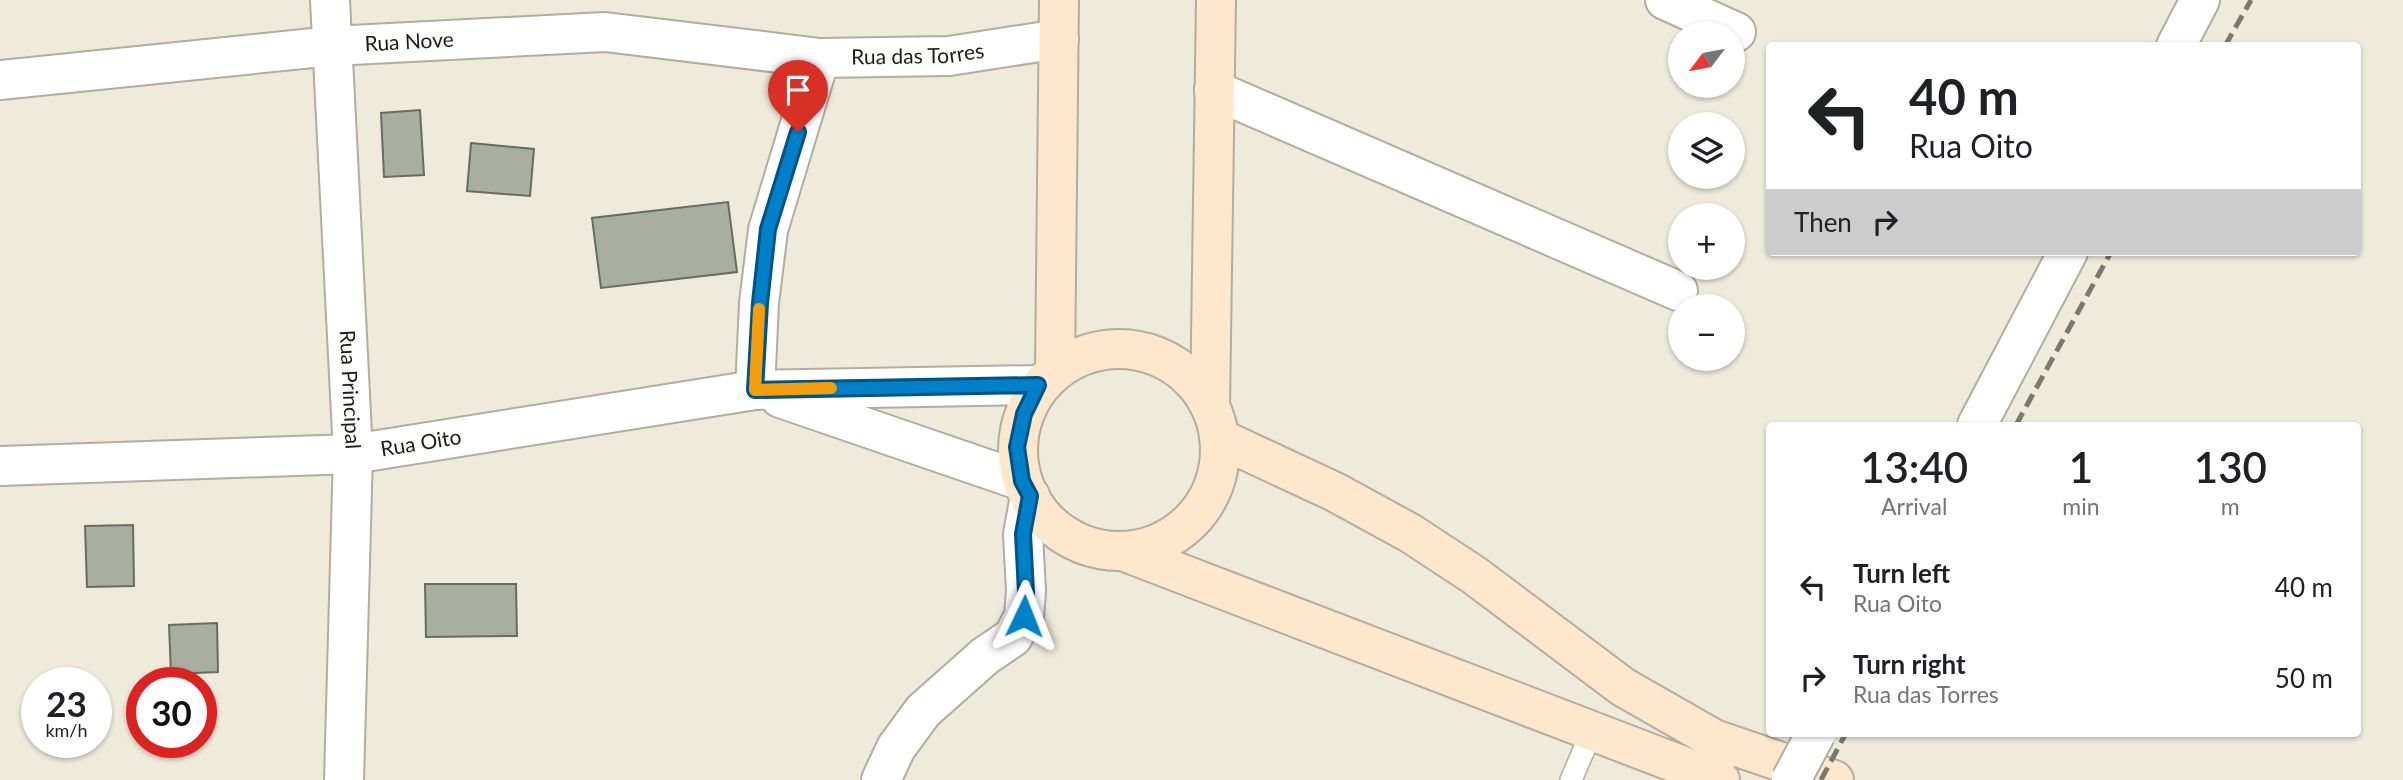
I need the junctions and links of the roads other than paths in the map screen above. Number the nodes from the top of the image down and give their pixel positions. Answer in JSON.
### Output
{"nodes":[{"id":1,"x":330,"y":0,"type":"edge"},
{"id":2,"x":1059,"y":0,"type":"edge"},
{"id":3,"x":1216,"y":0,"type":"edge"},
{"id":4,"x":1665,"y":0,"type":"edge"},
{"id":5,"x":2200,"y":0,"type":"edge"},
{"id":6,"x":1712,"y":21,"type":"edge"},
{"id":7,"x":1059,"y":39,"type":"junction"},
{"id":8,"x":2178,"y":42,"type":"edge"},
{"id":9,"x":332,"y":46,"type":"junction"},
{"id":10,"x":820,"y":58,"type":"junction"},
{"id":11,"x":0,"y":80,"type":"edge"},
{"id":12,"x":1214,"y":90,"type":"junction"},
{"id":13,"x":2066,"y":256,"type":"edge"},
{"id":14,"x":1678,"y":291,"type":"dead end"},
{"id":15,"x":1046,"y":378,"type":"junction"},
{"id":16,"x":755,"y":390,"type":"junction"},
{"id":17,"x":1215,"y":422,"type":"junction"},
{"id":18,"x":1979,"y":422,"type":"edge"},
{"id":19,"x":353,"y":454,"type":"junction"},
{"id":20,"x":0,"y":466,"type":"edge"},
{"id":21,"x":1026,"y":489,"type":"junction"},
{"id":22,"x":1125,"y":552,"type":"junction"},
{"id":23,"x":1592,"y":731,"type":"junction"},
{"id":24,"x":1814,"y":737,"type":"edge"},
{"id":25,"x":344,"y":780,"type":"edge"},
{"id":26,"x":881,"y":780,"type":"edge"},
{"id":27,"x":1571,"y":780,"type":"edge"},
{"id":28,"x":1720,"y":780,"type":"edge"},
{"id":29,"x":1791,"y":780,"type":"edge"},
{"id":30,"x":1833,"y":780,"type":"edge"}],
"edges":[{"from":1,"to":9,"type":"street","name":"Rua Principal"},
{"from":2,"to":7,"type":"street"},
{"from":3,"to":12,"type":"street"},
{"from":4,"to":6,"type":"street"},
{"from":5,"to":8,"type":"street"},
{"from":7,"to":10,"type":"street","name":"Rua das Torres"},
{"from":7,"to":15,"type":"street"},
{"from":9,"to":10,"type":"street","name":"Rua Nove"},
{"from":9,"to":11,"type":"street","name":"Rua Nove"},
{"from":9,"to":19,"type":"street","name":"Rua Principal"},
{"from":10,"to":16,"type":"street","name":"Rua das Torres"},
{"from":12,"to":14,"type":"street"},
{"from":12,"to":17,"type":"street"},
{"from":13,"to":18,"type":"street"},
{"from":15,"to":16,"type":"street","name":"Rua Oito"},
{"from":15,"to":17,"type":"street"},
{"from":15,"to":21,"type":"street"},
{"from":16,"to":19,"type":"street","name":"Rua Oito"},
{"from":16,"to":21,"type":"street","name":"Rua Oito"},
{"from":17,"to":22,"type":"street"},
{"from":17,"to":30,"type":"street"},
{"from":19,"to":20,"type":"street","name":"Rua Oito"},
{"from":19,"to":25,"type":"street","name":"Rua Principal"},
{"from":21,"to":22,"type":"street"},
{"from":21,"to":26,"type":"street"},
{"from":22,"to":23,"type":"street"},
{"from":23,"to":27,"type":"lane"},
{"from":23,"to":28,"type":"street"},
{"from":24,"to":29,"type":"street","bridge":true}]}
